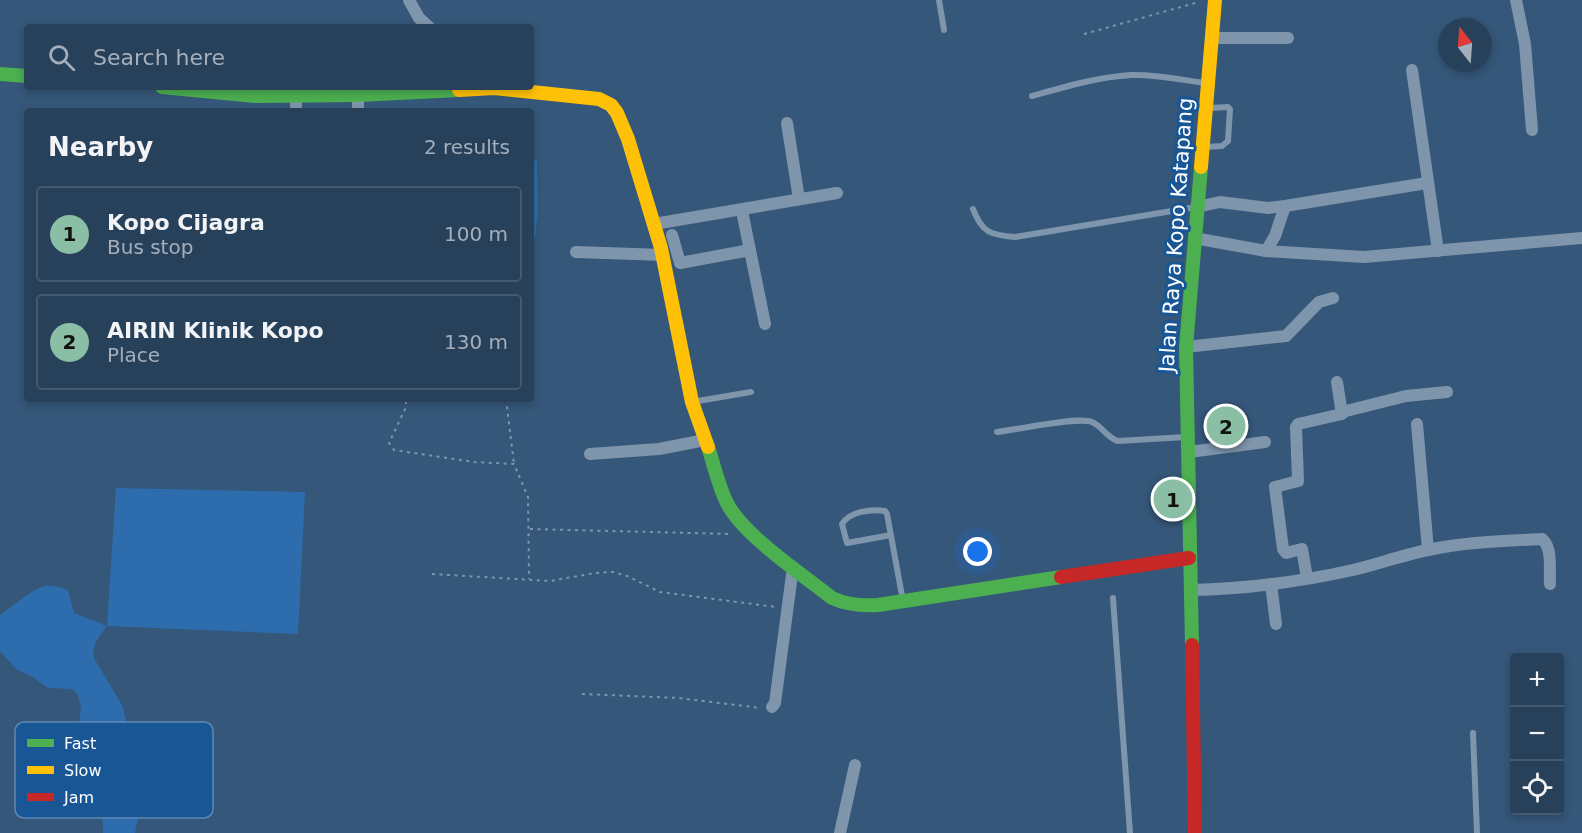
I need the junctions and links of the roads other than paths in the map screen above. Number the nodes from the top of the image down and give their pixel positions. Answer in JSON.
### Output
{"nodes":[{"id":1,"x":939,"y":0,"type":"edge"},
{"id":2,"x":1215,"y":0,"type":"edge"},
{"id":3,"x":1516,"y":0,"type":"edge"},
{"id":4,"x":410,"y":2,"type":"edge"},
{"id":5,"x":426,"y":24,"type":"edge"},
{"id":6,"x":944,"y":30,"type":"dead end"},
{"id":7,"x":1213,"y":38,"type":"junction"},
{"id":8,"x":1288,"y":38,"type":"dead end"},
{"id":9,"x":1412,"y":70,"type":"dead end"},
{"id":10,"x":0,"y":74,"type":"edge"},
{"id":11,"x":24,"y":76,"type":"edge"},
{"id":12,"x":1208,"y":84,"type":"junction"},
{"id":13,"x":188,"y":90,"type":"edge"},
{"id":14,"x":455,"y":90,"type":"edge"},
{"id":15,"x":513,"y":90,"type":"edge"},
{"id":16,"x":357,"y":95,"type":"junction"},
{"id":17,"x":296,"y":96,"type":"junction"},
{"id":18,"x":1032,"y":96,"type":"dead end"},
{"id":19,"x":296,"y":108,"type":"edge"},
{"id":20,"x":358,"y":108,"type":"edge"},
{"id":21,"x":1206,"y":109,"type":"junction"},
{"id":22,"x":787,"y":123,"type":"dead end"},
{"id":23,"x":1532,"y":130,"type":"dead end"},
{"id":24,"x":1202,"y":147,"type":"junction"},
{"id":25,"x":1427,"y":183,"type":"junction"},
{"id":26,"x":837,"y":193,"type":"dead end"},
{"id":27,"x":799,"y":199,"type":"junction"},
{"id":28,"x":1285,"y":206,"type":"junction"},
{"id":29,"x":1197,"y":207,"type":"junction"},
{"id":30,"x":973,"y":209,"type":"dead end"},
{"id":31,"x":742,"y":211,"type":"junction"},
{"id":32,"x":654,"y":224,"type":"junction"},
{"id":33,"x":672,"y":235,"type":"dead end"},
{"id":34,"x":1194,"y":238,"type":"junction"},
{"id":35,"x":1582,"y":238,"type":"edge"},
{"id":36,"x":750,"y":250,"type":"junction"},
{"id":37,"x":1438,"y":250,"type":"junction"},
{"id":38,"x":1266,"y":251,"type":"junction"},
{"id":39,"x":576,"y":252,"type":"dead end"},
{"id":40,"x":663,"y":255,"type":"junction"},
{"id":41,"x":1333,"y":298,"type":"dead end"},
{"id":42,"x":765,"y":324,"type":"dead end"},
{"id":43,"x":1186,"y":347,"type":"junction"},
{"id":44,"x":1337,"y":382,"type":"dead end"},
{"id":45,"x":751,"y":392,"type":"dead end"},
{"id":46,"x":1447,"y":392,"type":"dead end"},
{"id":47,"x":692,"y":402,"type":"junction"},
{"id":48,"x":1342,"y":412,"type":"junction"},
{"id":49,"x":1417,"y":424,"type":"dead end"},
{"id":50,"x":997,"y":432,"type":"dead end"},
{"id":51,"x":1189,"y":436,"type":"junction"},
{"id":52,"x":705,"y":440,"type":"junction"},
{"id":53,"x":1265,"y":442,"type":"dead end"},
{"id":54,"x":1189,"y":452,"type":"junction"},
{"id":55,"x":590,"y":454,"type":"dead end"},
{"id":56,"x":891,"y":535,"type":"junction"},
{"id":57,"x":1428,"y":550,"type":"junction"},
{"id":58,"x":1189,"y":558,"type":"junction"},
{"id":59,"x":793,"y":567,"type":"junction"},
{"id":60,"x":1307,"y":578,"type":"junction"},
{"id":61,"x":1271,"y":584,"type":"junction"},
{"id":62,"x":1550,"y":584,"type":"dead end"},
{"id":63,"x":1190,"y":590,"type":"junction"},
{"id":64,"x":1113,"y":598,"type":"dead end"},
{"id":65,"x":903,"y":601,"type":"junction"},
{"id":66,"x":1276,"y":624,"type":"dead end"},
{"id":67,"x":772,"y":707,"type":"road end"},
{"id":68,"x":1473,"y":733,"type":"dead end"},
{"id":69,"x":855,"y":765,"type":"dead end"},
{"id":70,"x":840,"y":833,"type":"edge"},
{"id":71,"x":1130,"y":833,"type":"edge"},
{"id":72,"x":1195,"y":833,"type":"edge"},
{"id":73,"x":1477,"y":833,"type":"edge"}],
"edges":[{"from":1,"to":6,"type":"lane"},
{"from":2,"to":7,"type":"street","name":"Jalan Raya Kopo Katapang"},
{"from":3,"to":23,"type":"street"},
{"from":4,"to":5,"type":"street"},
{"from":7,"to":8,"type":"street"},
{"from":7,"to":12,"type":"street","name":"Jalan Raya Kopo Katapang"},
{"from":9,"to":25,"type":"street"},
{"from":10,"to":11,"type":"street"},
{"from":12,"to":18,"type":"lane"},
{"from":12,"to":21,"type":"street","name":"Jalan Raya Kopo Katapang"},
{"from":13,"to":17,"type":"street"},
{"from":14,"to":16,"type":"street"},
{"from":15,"to":32,"type":"street"},
{"from":16,"to":17,"type":"street"},
{"from":16,"to":20,"type":"street"},
{"from":17,"to":19,"type":"street"},
{"from":21,"to":24,"type":"street","name":"Jalan Raya Kopo Katapang"},
{"from":21,"to":24,"type":"lane"},
{"from":22,"to":27,"type":"street"},
{"from":24,"to":29,"type":"street","name":"Jalan Raya Kopo Katapang"},
{"from":25,"to":28,"type":"street"},
{"from":25,"to":37,"type":"street"},
{"from":26,"to":27,"type":"street"},
{"from":27,"to":31,"type":"street"},
{"from":28,"to":29,"type":"street"},
{"from":28,"to":38,"type":"street"},
{"from":29,"to":30,"type":"lane"},
{"from":29,"to":34,"type":"street","name":"Jalan Raya Kopo Katapang"},
{"from":31,"to":32,"type":"street"},
{"from":31,"to":36,"type":"street"},
{"from":32,"to":40,"type":"street"},
{"from":33,"to":36,"type":"street"},
{"from":34,"to":38,"type":"street"},
{"from":34,"to":43,"type":"street","name":"Jalan Raya Kopo Katapang"},
{"from":35,"to":37,"type":"street"},
{"from":36,"to":42,"type":"street"},
{"from":37,"to":38,"type":"street"},
{"from":39,"to":40,"type":"street"},
{"from":40,"to":47,"type":"street"},
{"from":41,"to":43,"type":"street"},
{"from":43,"to":51,"type":"street","name":"Jalan Raya Kopo Katapang"},
{"from":44,"to":48,"type":"street"},
{"from":45,"to":47,"type":"lane"},
{"from":46,"to":48,"type":"street"},
{"from":47,"to":52,"type":"street"},
{"from":48,"to":60,"type":"street"},
{"from":49,"to":57,"type":"street"},
{"from":50,"to":51,"type":"lane"},
{"from":51,"to":54,"type":"street","name":"Jalan Raya Kopo Katapang"},
{"from":52,"to":55,"type":"street"},
{"from":52,"to":59,"type":"street"},
{"from":53,"to":54,"type":"street"},
{"from":54,"to":58,"type":"street","name":"Jalan Raya Kopo Katapang"},
{"from":56,"to":56,"type":"lane"},
{"from":56,"to":65,"type":"lane"},
{"from":57,"to":60,"type":"street"},
{"from":57,"to":62,"type":"street"},
{"from":58,"to":63,"type":"street","name":"Jalan Raya Kopo Katapang"},
{"from":58,"to":65,"type":"street"},
{"from":59,"to":65,"type":"street"},
{"from":59,"to":67,"type":"street"},
{"from":60,"to":61,"type":"street"},
{"from":61,"to":63,"type":"street"},
{"from":61,"to":66,"type":"street"},
{"from":63,"to":72,"type":"street","name":"Jalan Raya Kopo Katapang"},
{"from":64,"to":71,"type":"lane"},
{"from":68,"to":73,"type":"lane"},
{"from":69,"to":70,"type":"street"}]}
